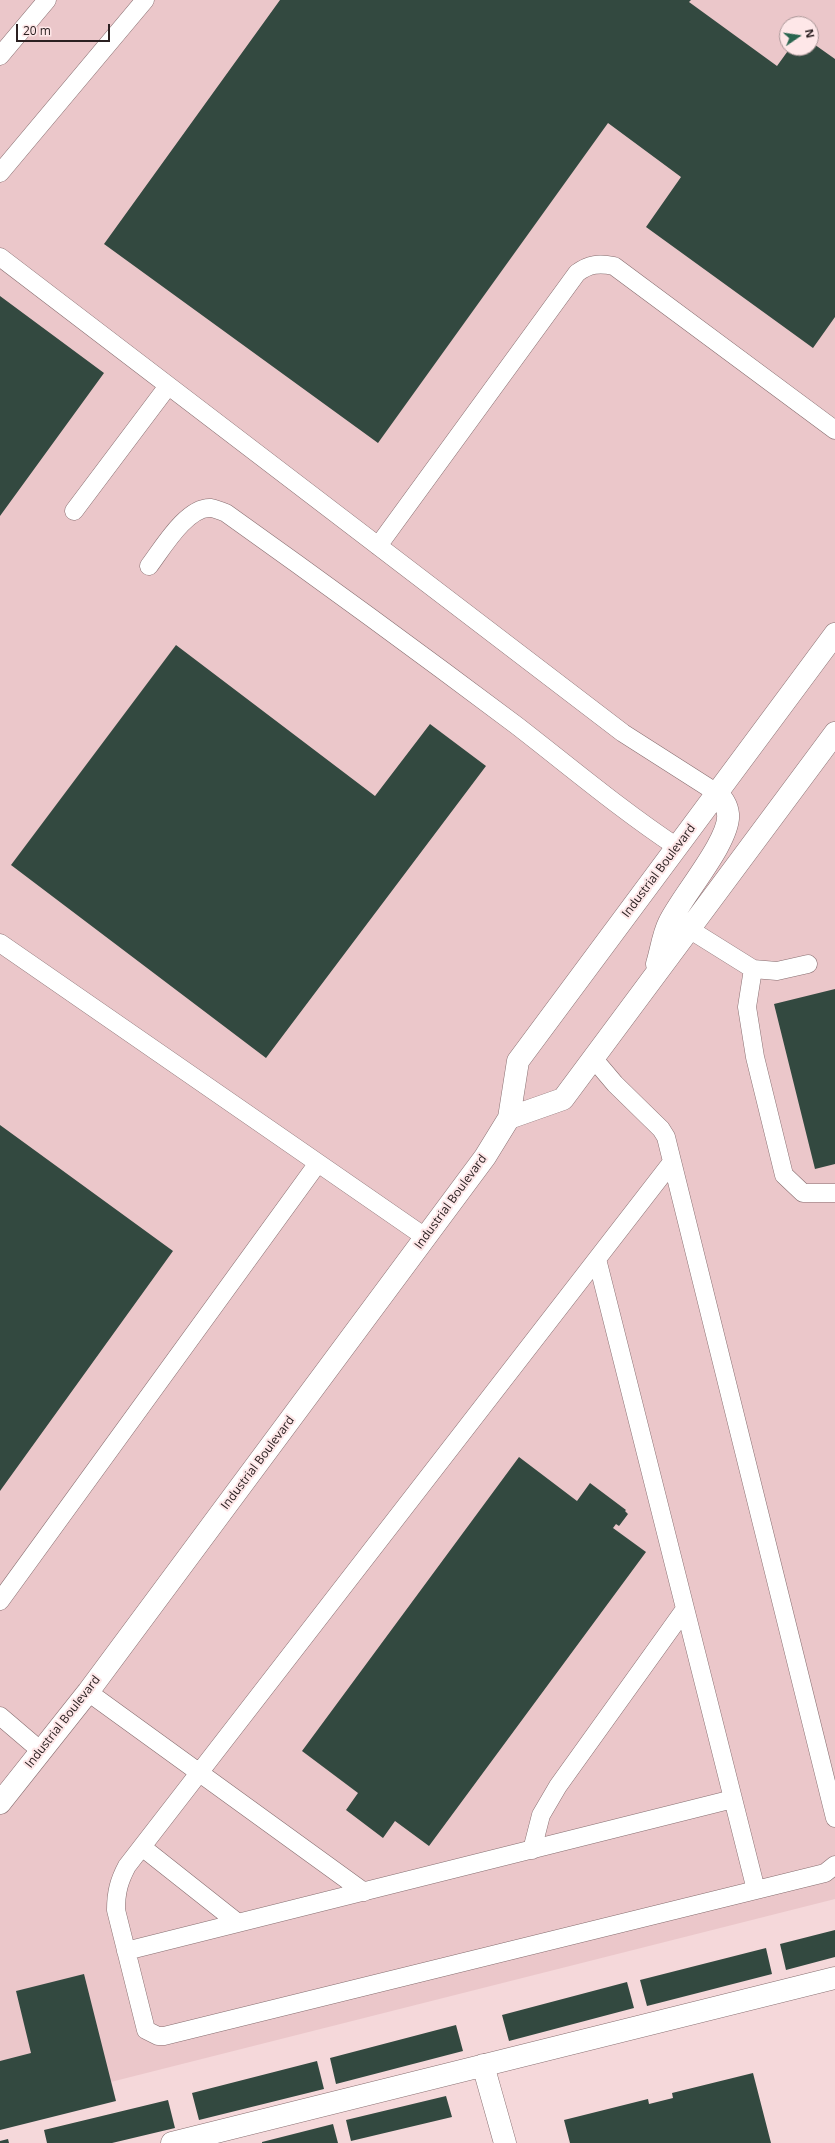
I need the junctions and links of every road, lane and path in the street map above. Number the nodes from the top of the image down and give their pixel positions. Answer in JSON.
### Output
{"nodes":[{"id":1,"x":47,"y":0,"type":"edge"},
{"id":2,"x":145,"y":0,"type":"edge"},
{"id":3,"x":0,"y":56,"type":"edge"},
{"id":4,"x":0,"y":172,"type":"edge"},
{"id":5,"x":0,"y":257,"type":"edge"},
{"id":6,"x":168,"y":386,"type":"junction"},
{"id":7,"x":835,"y":430,"type":"edge"},
{"id":8,"x":74,"y":511,"type":"dead end"},
{"id":9,"x":378,"y":546,"type":"junction"},
{"id":10,"x":149,"y":566,"type":"dead end"},
{"id":11,"x":835,"y":634,"type":"edge"},
{"id":12,"x":835,"y":733,"type":"edge"},
{"id":13,"x":717,"y":793,"type":"junction"},
{"id":14,"x":677,"y":847,"type":"junction"},
{"id":15,"x":689,"y":929,"type":"junction"},
{"id":16,"x":0,"y":943,"type":"edge"},
{"id":17,"x":808,"y":964,"type":"dead end"},
{"id":18,"x":753,"y":969,"type":"junction"},
{"id":19,"x":654,"y":977,"type":"junction"},
{"id":20,"x":593,"y":1058,"type":"junction"},
{"id":21,"x":509,"y":1118,"type":"junction"},
{"id":22,"x":672,"y":1162,"type":"junction"},
{"id":23,"x":318,"y":1163,"type":"junction"},
{"id":24,"x":835,"y":1193,"type":"edge"},
{"id":25,"x":425,"y":1237,"type":"junction"},
{"id":26,"x":597,"y":1259,"type":"junction"},
{"id":27,"x":0,"y":1601,"type":"edge"},
{"id":28,"x":685,"y":1609,"type":"junction"},
{"id":29,"x":88,"y":1692,"type":"junction"},
{"id":30,"x":0,"y":1716,"type":"edge"},
{"id":31,"x":41,"y":1751,"type":"junction"},
{"id":32,"x":200,"y":1772,"type":"junction"},
{"id":33,"x":733,"y":1799,"type":"junction"},
{"id":34,"x":0,"y":1803,"type":"edge"},
{"id":35,"x":835,"y":1818,"type":"edge"},
{"id":36,"x":142,"y":1846,"type":"junction"},
{"id":37,"x":532,"y":1850,"type":"junction"},
{"id":38,"x":835,"y":1865,"type":"edge"},
{"id":39,"x":756,"y":1890,"type":"junction"},
{"id":40,"x":364,"y":1892,"type":"junction"},
{"id":41,"x":238,"y":1924,"type":"junction"},
{"id":42,"x":126,"y":1951,"type":"junction"},
{"id":43,"x":835,"y":1978,"type":"edge"},
{"id":44,"x":483,"y":2065,"type":"junction"},
{"id":45,"x":172,"y":2143,"type":"edge"},
{"id":46,"x":505,"y":2143,"type":"edge"}],
"edges":[{"from":1,"to":3,"type":"lane"},
{"from":2,"to":4,"type":"lane"},
{"from":5,"to":6,"type":"lane"},
{"from":6,"to":8,"type":"lane"},
{"from":6,"to":9,"type":"lane"},
{"from":7,"to":9,"type":"lane"},
{"from":9,"to":13,"type":"lane"},
{"from":10,"to":14,"type":"lane"},
{"from":11,"to":13,"type":"main road","name":"Industrial Boulevard"},
{"from":12,"to":15,"type":"main road"},
{"from":13,"to":14,"type":"main road","name":"Industrial Boulevard"},
{"from":13,"to":19,"type":"main road"},
{"from":14,"to":21,"type":"main road","name":"Industrial Boulevard"},
{"from":15,"to":18,"type":"lane"},
{"from":15,"to":19,"type":"main road"},
{"from":16,"to":23,"type":"lane"},
{"from":17,"to":18,"type":"lane"},
{"from":18,"to":24,"type":"lane"},
{"from":19,"to":20,"type":"main road"},
{"from":20,"to":21,"type":"main road"},
{"from":20,"to":22,"type":"lane"},
{"from":21,"to":25,"type":"main road","name":"Industrial Boulevard"},
{"from":22,"to":26,"type":"lane"},
{"from":22,"to":35,"type":"lane"},
{"from":23,"to":25,"type":"lane"},
{"from":23,"to":27,"type":"lane"},
{"from":25,"to":29,"type":"main road","name":"Industrial Boulevard"},
{"from":26,"to":28,"type":"lane"},
{"from":26,"to":32,"type":"lane"},
{"from":28,"to":33,"type":"lane"},
{"from":28,"to":37,"type":"lane"},
{"from":29,"to":31,"type":"main road","name":"Industrial Boulevard"},
{"from":29,"to":32,"type":"lane"},
{"from":30,"to":31,"type":"lane"},
{"from":31,"to":34,"type":"main road","name":"Industrial Boulevard"},
{"from":32,"to":36,"type":"lane"},
{"from":32,"to":40,"type":"lane"},
{"from":33,"to":37,"type":"lane"},
{"from":33,"to":39,"type":"lane"},
{"from":36,"to":41,"type":"lane"},
{"from":36,"to":42,"type":"lane"},
{"from":37,"to":40,"type":"lane"},
{"from":38,"to":39,"type":"lane"},
{"from":39,"to":42,"type":"lane"},
{"from":40,"to":41,"type":"lane"},
{"from":41,"to":42,"type":"lane"},
{"from":43,"to":44,"type":"main road"},
{"from":44,"to":45,"type":"main road"},
{"from":44,"to":46,"type":"main road"}]}
